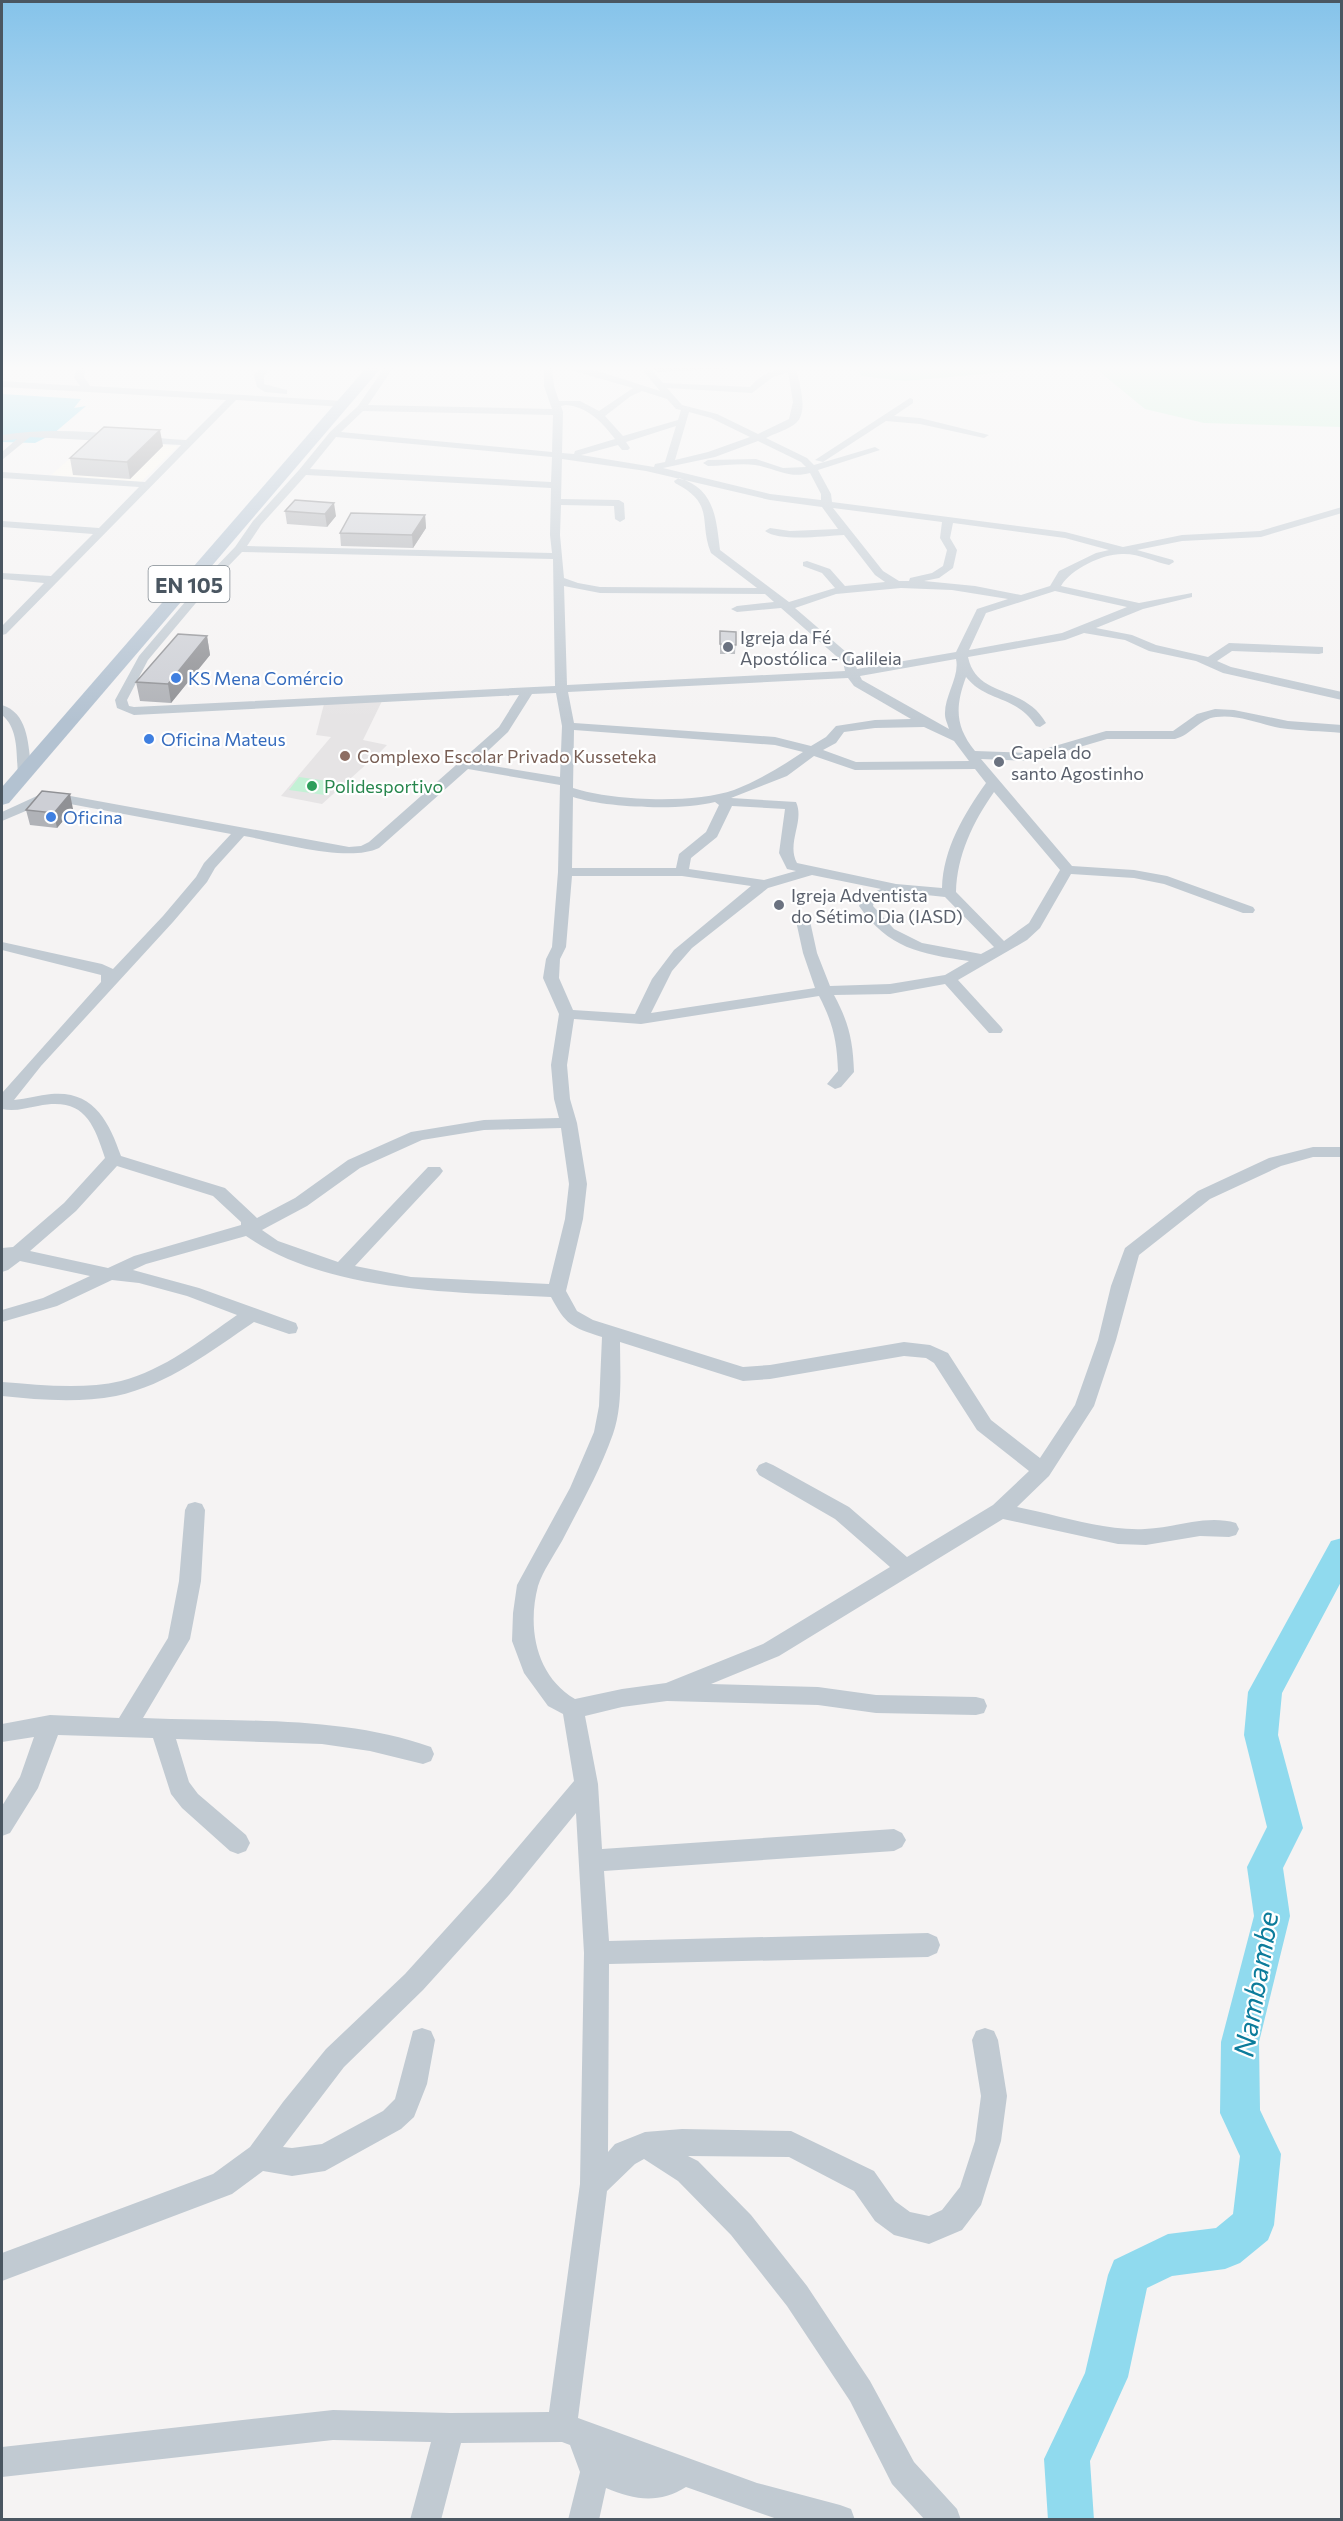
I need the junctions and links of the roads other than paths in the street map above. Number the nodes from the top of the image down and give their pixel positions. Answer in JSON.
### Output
{"nodes":[{"id":1,"x":147,"y":485,"type":"edge"},
{"id":2,"x":555,"y":485,"type":"edge"},
{"id":3,"x":273,"y":486,"type":"edge"},
{"id":4,"x":291,"y":486,"type":"edge"},
{"id":5,"x":690,"y":486,"type":"edge"},
{"id":6,"x":719,"y":486,"type":"edge"},
{"id":7,"x":822,"y":486,"type":"edge"},
{"id":8,"x":693,"y":488,"type":"junction"},
{"id":9,"x":735,"y":491,"type":"junction"},
{"id":10,"x":555,"y":502,"type":"junction"},
{"id":11,"x":827,"y":506,"type":"junction"},
{"id":12,"x":1341,"y":510,"type":"edge"},
{"id":13,"x":620,"y":519,"type":"dead end"},
{"id":14,"x":948,"y":519,"type":"junction"},
{"id":15,"x":2,"y":524,"type":"edge"},
{"id":16,"x":101,"y":531,"type":"junction"},
{"id":17,"x":770,"y":531,"type":"dead end"},
{"id":18,"x":847,"y":532,"type":"junction"},
{"id":19,"x":1095,"y":543,"type":"junction"},
{"id":20,"x":239,"y":549,"type":"junction"},
{"id":21,"x":1121,"y":550,"type":"junction"},
{"id":22,"x":1100,"y":555,"type":"junction"},
{"id":23,"x":558,"y":556,"type":"junction"},
{"id":24,"x":1169,"y":562,"type":"dead end"},
{"id":25,"x":807,"y":564,"type":"dead end"},
{"id":26,"x":2,"y":576,"type":"edge"},
{"id":27,"x":558,"y":579,"type":"junction"},
{"id":28,"x":53,"y":580,"type":"junction"},
{"id":29,"x":896,"y":584,"type":"junction"},
{"id":30,"x":582,"y":588,"type":"junction"},
{"id":31,"x":1054,"y":588,"type":"junction"},
{"id":32,"x":843,"y":590,"type":"junction"},
{"id":33,"x":769,"y":591,"type":"junction"},
{"id":34,"x":558,"y":594,"type":"junction"},
{"id":35,"x":1188,"y":595,"type":"dead end"},
{"id":36,"x":1022,"y":599,"type":"junction"},
{"id":37,"x":785,"y":606,"type":"junction"},
{"id":38,"x":1139,"y":606,"type":"junction"},
{"id":39,"x":737,"y":609,"type":"dead end"},
{"id":40,"x":1083,"y":629,"type":"junction"},
{"id":41,"x":2,"y":632,"type":"edge"},
{"id":42,"x":1319,"y":650,"type":"dead end"},
{"id":43,"x":961,"y":654,"type":"junction"},
{"id":44,"x":124,"y":658,"type":"junction"},
{"id":45,"x":143,"y":659,"type":"junction"},
{"id":46,"x":1209,"y":662,"type":"junction"},
{"id":47,"x":964,"y":668,"type":"junction"},
{"id":48,"x":852,"y":674,"type":"junction"},
{"id":49,"x":561,"y":687,"type":"junction"},
{"id":50,"x":529,"y":689,"type":"junction"},
{"id":51,"x":1341,"y":696,"type":"edge"},
{"id":52,"x":2,"y":709,"type":"edge"},
{"id":53,"x":926,"y":723,"type":"junction"},
{"id":54,"x":1040,"y":723,"type":"dead end"},
{"id":55,"x":568,"y":726,"type":"junction"},
{"id":56,"x":1341,"y":729,"type":"edge"},
{"id":57,"x":958,"y":738,"type":"junction"},
{"id":58,"x":812,"y":751,"type":"junction"},
{"id":59,"x":976,"y":760,"type":"junction"},
{"id":60,"x":465,"y":765,"type":"junction"},
{"id":61,"x":25,"y":774,"type":"junction"},
{"id":62,"x":993,"y":783,"type":"junction"},
{"id":63,"x":566,"y":786,"type":"junction"},
{"id":64,"x":2,"y":800,"type":"edge"},
{"id":65,"x":703,"y":801,"type":"junction"},
{"id":66,"x":727,"y":802,"type":"junction"},
{"id":67,"x":2,"y":817,"type":"edge"},
{"id":68,"x":241,"y":831,"type":"junction"},
{"id":69,"x":1067,"y":870,"type":"junction"},
{"id":70,"x":809,"y":871,"type":"junction"},
{"id":71,"x":565,"y":872,"type":"junction"},
{"id":72,"x":682,"y":872,"type":"junction"},
{"id":73,"x":713,"y":877,"type":"junction"},
{"id":74,"x":764,"y":884,"type":"junction"},
{"id":75,"x":896,"y":888,"type":"junction"},
{"id":76,"x":949,"y":893,"type":"junction"},
{"id":77,"x":732,"y":908,"type":"junction"},
{"id":78,"x":1248,"y":910,"type":"dead end"},
{"id":79,"x":803,"y":921,"type":"dead end"},
{"id":80,"x":2,"y":946,"type":"edge"},
{"id":81,"x":1002,"y":946,"type":"junction"},
{"id":82,"x":982,"y":959,"type":"junction"},
{"id":83,"x":950,"y":979,"type":"junction"},
{"id":84,"x":109,"y":982,"type":"junction"},
{"id":85,"x":824,"y":991,"type":"junction"},
{"id":86,"x":567,"y":1014,"type":"junction"},
{"id":87,"x":641,"y":1019,"type":"junction"},
{"id":88,"x":995,"y":1030,"type":"dead end"},
{"id":89,"x":835,"y":1084,"type":"dead end"},
{"id":90,"x":569,"y":1123,"type":"junction"},
{"id":91,"x":1341,"y":1152,"type":"edge"},
{"id":92,"x":114,"y":1159,"type":"junction"},
{"id":93,"x":434,"y":1171,"type":"dead end"},
{"id":94,"x":249,"y":1229,"type":"junction"},
{"id":95,"x":9,"y":1252,"type":"edge"},
{"id":96,"x":2,"y":1266,"type":"edge"},
{"id":97,"x":341,"y":1270,"type":"junction"},
{"id":98,"x":108,"y":1274,"type":"junction"},
{"id":99,"x":557,"y":1291,"type":"junction"},
{"id":100,"x":253,"y":1313,"type":"junction"},
{"id":101,"x":2,"y":1316,"type":"edge"},
{"id":102,"x":289,"y":1328,"type":"dead end"},
{"id":103,"x":611,"y":1333,"type":"junction"},
{"id":104,"x":2,"y":1389,"type":"edge"},
{"id":105,"x":766,"y":1470,"type":"dead end"},
{"id":106,"x":1042,"y":1471,"type":"junction"},
{"id":107,"x":195,"y":1510,"type":"dead end"},
{"id":108,"x":1000,"y":1511,"type":"junction"},
{"id":109,"x":1229,"y":1529,"type":"dead end"},
{"id":110,"x":905,"y":1568,"type":"junction"},
{"id":111,"x":667,"y":1692,"type":"junction"},
{"id":112,"x":976,"y":1706,"type":"dead end"},
{"id":113,"x":573,"y":1709,"type":"junction"},
{"id":114,"x":50,"y":1725,"type":"junction"},
{"id":115,"x":126,"y":1727,"type":"junction"},
{"id":116,"x":161,"y":1727,"type":"junction"},
{"id":117,"x":2,"y":1733,"type":"edge"},
{"id":118,"x":423,"y":1754,"type":"dead end"},
{"id":119,"x":586,"y":1784,"type":"junction"},
{"id":120,"x":2,"y":1826,"type":"edge"},
{"id":121,"x":894,"y":1840,"type":"dead end"},
{"id":122,"x":238,"y":1843,"type":"dead end"},
{"id":123,"x":591,"y":1861,"type":"junction"},
{"id":124,"x":928,"y":1945,"type":"dead end"},
{"id":125,"x":597,"y":1953,"type":"junction"},
{"id":126,"x":422,"y":2040,"type":"dead end"},
{"id":127,"x":985,"y":2040,"type":"dead end"},
{"id":128,"x":645,"y":2145,"type":"junction"},
{"id":129,"x":260,"y":2157,"type":"junction"},
{"id":130,"x":594,"y":2184,"type":"junction"},
{"id":131,"x":2,"y":2267,"type":"edge"},
{"id":132,"x":450,"y":2428,"type":"junction"},
{"id":133,"x":572,"y":2430,"type":"junction"},
{"id":134,"x":2,"y":2462,"type":"edge"},
{"id":135,"x":596,"y":2468,"type":"junction"},
{"id":136,"x":682,"y":2471,"type":"junction"},
{"id":137,"x":425,"y":2520,"type":"edge"},
{"id":138,"x":583,"y":2520,"type":"edge"},
{"id":139,"x":840,"y":2520,"type":"edge"},
{"id":140,"x":946,"y":2520,"type":"edge"}],
"edges":[{"from":1,"to":16,"type":"street"},
{"from":2,"to":10,"type":"street"},
{"from":3,"to":44,"type":"main road","number":"EN 105"},
{"from":4,"to":20,"type":"street"},
{"from":5,"to":8,"type":"street"},
{"from":6,"to":9,"type":"street"},
{"from":7,"to":11,"type":"street"},
{"from":8,"to":9,"type":"street"},
{"from":8,"to":33,"type":"street"},
{"from":9,"to":11,"type":"street"},
{"from":10,"to":13,"type":"street"},
{"from":10,"to":23,"type":"street"},
{"from":11,"to":14,"type":"street"},
{"from":11,"to":18,"type":"street"},
{"from":12,"to":21,"type":"street"},
{"from":14,"to":19,"type":"street"},
{"from":14,"to":29,"type":"street"},
{"from":15,"to":16,"type":"street"},
{"from":16,"to":28,"type":"street"},
{"from":17,"to":18,"type":"street"},
{"from":18,"to":29,"type":"street"},
{"from":19,"to":21,"type":"street"},
{"from":19,"to":22,"type":"street"},
{"from":20,"to":23,"type":"street"},
{"from":20,"to":45,"type":"street"},
{"from":21,"to":22,"type":"street"},
{"from":21,"to":24,"type":"street"},
{"from":22,"to":31,"type":"street"},
{"from":23,"to":27,"type":"street"},
{"from":25,"to":32,"type":"street"},
{"from":26,"to":28,"type":"street"},
{"from":27,"to":30,"type":"street"},
{"from":27,"to":34,"type":"street"},
{"from":28,"to":41,"type":"street"},
{"from":29,"to":32,"type":"street"},
{"from":29,"to":36,"type":"street"},
{"from":30,"to":33,"type":"street"},
{"from":30,"to":34,"type":"street"},
{"from":31,"to":36,"type":"street"},
{"from":31,"to":38,"type":"street"},
{"from":32,"to":37,"type":"street"},
{"from":33,"to":37,"type":"street"},
{"from":34,"to":49,"type":"street"},
{"from":35,"to":38,"type":"street"},
{"from":36,"to":43,"type":"street"},
{"from":37,"to":39,"type":"street"},
{"from":37,"to":48,"type":"street"},
{"from":38,"to":40,"type":"street"},
{"from":40,"to":43,"type":"street"},
{"from":40,"to":46,"type":"street"},
{"from":42,"to":46,"type":"street"},
{"from":43,"to":47,"type":"street"},
{"from":43,"to":48,"type":"street"},
{"from":44,"to":45,"type":"street"},
{"from":44,"to":61,"type":"main road","number":"EN 105"},
{"from":45,"to":50,"type":"street"},
{"from":46,"to":51,"type":"street"},
{"from":47,"to":54,"type":"street"},
{"from":47,"to":57,"type":"street"},
{"from":48,"to":49,"type":"street"},
{"from":48,"to":53,"type":"street"},
{"from":49,"to":50,"type":"street"},
{"from":49,"to":55,"type":"street"},
{"from":50,"to":60,"type":"street"},
{"from":52,"to":61,"type":"street"},
{"from":53,"to":57,"type":"street"},
{"from":53,"to":58,"type":"street"},
{"from":55,"to":58,"type":"street"},
{"from":55,"to":63,"type":"street"},
{"from":56,"to":59,"type":"street"},
{"from":57,"to":59,"type":"street"},
{"from":58,"to":59,"type":"street"},
{"from":58,"to":65,"type":"street"},
{"from":59,"to":62,"type":"street"},
{"from":60,"to":63,"type":"street"},
{"from":60,"to":68,"type":"street"},
{"from":61,"to":64,"type":"main road","number":"EN 105"},
{"from":62,"to":69,"type":"street"},
{"from":62,"to":76,"type":"street"},
{"from":63,"to":65,"type":"street"},
{"from":63,"to":71,"type":"street"},
{"from":65,"to":66,"type":"street"},
{"from":66,"to":70,"type":"street"},
{"from":66,"to":72,"type":"street"},
{"from":67,"to":68,"type":"street"},
{"from":68,"to":84,"type":"street"},
{"from":69,"to":78,"type":"street"},
{"from":69,"to":81,"type":"street"},
{"from":70,"to":74,"type":"street"},
{"from":70,"to":75,"type":"street"},
{"from":71,"to":72,"type":"street"},
{"from":71,"to":86,"type":"street"},
{"from":72,"to":73,"type":"street"},
{"from":73,"to":74,"type":"street"},
{"from":73,"to":77,"type":"street"},
{"from":74,"to":77,"type":"street"},
{"from":75,"to":76,"type":"street"},
{"from":75,"to":82,"type":"street"},
{"from":76,"to":81,"type":"street"},
{"from":77,"to":87,"type":"street"},
{"from":79,"to":85,"type":"street"},
{"from":80,"to":84,"type":"street"},
{"from":81,"to":82,"type":"street"},
{"from":82,"to":83,"type":"street"},
{"from":83,"to":85,"type":"street"},
{"from":83,"to":88,"type":"street"},
{"from":84,"to":92,"type":"street"},
{"from":85,"to":87,"type":"street"},
{"from":85,"to":89,"type":"street"},
{"from":86,"to":87,"type":"street"},
{"from":86,"to":90,"type":"street"},
{"from":90,"to":94,"type":"street"},
{"from":90,"to":99,"type":"street"},
{"from":91,"to":106,"type":"street"},
{"from":92,"to":94,"type":"street"},
{"from":92,"to":95,"type":"street"},
{"from":93,"to":97,"type":"street"},
{"from":94,"to":97,"type":"street"},
{"from":94,"to":98,"type":"street"},
{"from":95,"to":96,"type":"street"},
{"from":95,"to":98,"type":"street"},
{"from":97,"to":99,"type":"street"},
{"from":98,"to":100,"type":"street"},
{"from":98,"to":101,"type":"street"},
{"from":99,"to":103,"type":"street"},
{"from":100,"to":102,"type":"street"},
{"from":100,"to":104,"type":"street"},
{"from":103,"to":106,"type":"street"},
{"from":103,"to":113,"type":"street"},
{"from":105,"to":110,"type":"street"},
{"from":106,"to":108,"type":"street"},
{"from":107,"to":115,"type":"street"},
{"from":108,"to":109,"type":"street"},
{"from":108,"to":110,"type":"street"},
{"from":110,"to":111,"type":"street"},
{"from":111,"to":112,"type":"street"},
{"from":111,"to":113,"type":"street"},
{"from":113,"to":119,"type":"street"},
{"from":114,"to":115,"type":"street"},
{"from":114,"to":117,"type":"street"},
{"from":114,"to":120,"type":"street"},
{"from":115,"to":116,"type":"street"},
{"from":116,"to":118,"type":"street"},
{"from":116,"to":122,"type":"street"},
{"from":119,"to":123,"type":"street"},
{"from":119,"to":129,"type":"street"},
{"from":121,"to":123,"type":"street"},
{"from":123,"to":125,"type":"street"},
{"from":124,"to":125,"type":"street"},
{"from":125,"to":130,"type":"street"},
{"from":126,"to":129,"type":"street"},
{"from":127,"to":128,"type":"street"},
{"from":128,"to":130,"type":"street"},
{"from":128,"to":140,"type":"street"},
{"from":129,"to":131,"type":"street"},
{"from":130,"to":133,"type":"street"},
{"from":132,"to":133,"type":"street"},
{"from":132,"to":134,"type":"street"},
{"from":132,"to":137,"type":"street"},
{"from":133,"to":135,"type":"street"},
{"from":133,"to":136,"type":"street"},
{"from":135,"to":136,"type":"street"},
{"from":135,"to":138,"type":"street"},
{"from":136,"to":139,"type":"street"}]}
